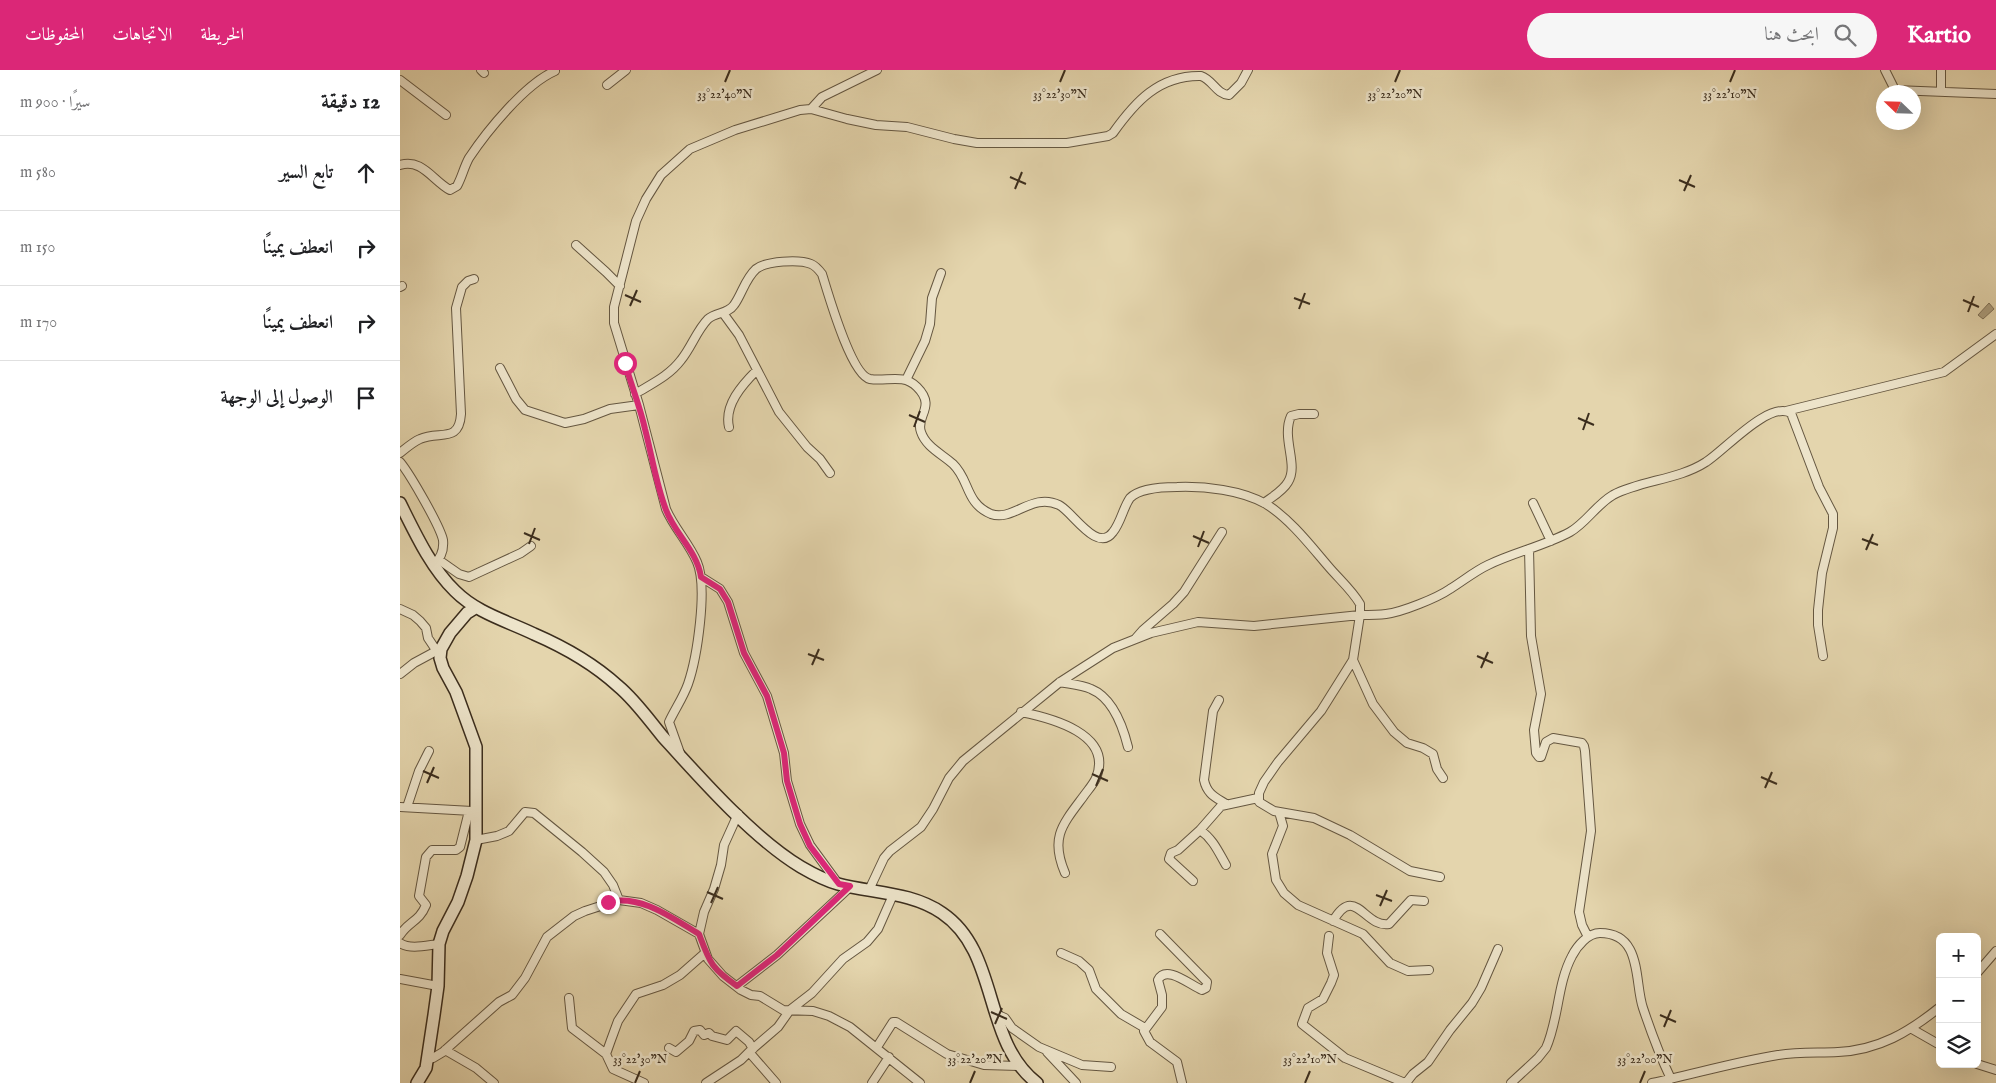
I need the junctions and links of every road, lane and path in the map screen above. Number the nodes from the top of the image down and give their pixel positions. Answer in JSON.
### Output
{"nodes":[{"id":1,"x":626,"y":70,"type":"edge"},
{"id":2,"x":877,"y":70,"type":"edge"},
{"id":3,"x":1248,"y":70,"type":"edge"},
{"id":4,"x":1885,"y":70,"type":"edge"},
{"id":5,"x":1941,"y":70,"type":"edge"},
{"id":6,"x":555,"y":71,"type":"dead end"},
{"id":7,"x":400,"y":80,"type":"edge"},
{"id":8,"x":607,"y":85,"type":"dead end"},
{"id":9,"x":1941,"y":92,"type":"junction"},
{"id":10,"x":1996,"y":94,"type":"edge"},
{"id":11,"x":811,"y":109,"type":"junction"},
{"id":12,"x":446,"y":115,"type":"dead end"},
{"id":13,"x":400,"y":165,"type":"edge"},
{"id":14,"x":576,"y":245,"type":"dead end"},
{"id":15,"x":941,"y":273,"type":"dead end"},
{"id":16,"x":474,"y":280,"type":"dead end"},
{"id":17,"x":620,"y":286,"type":"junction"},
{"id":18,"x":723,"y":313,"type":"junction"},
{"id":19,"x":1996,"y":334,"type":"edge"},
{"id":20,"x":500,"y":368,"type":"dead end"},
{"id":21,"x":756,"y":370,"type":"junction"},
{"id":22,"x":906,"y":380,"type":"junction"},
{"id":23,"x":635,"y":394,"type":"junction"},
{"id":24,"x":639,"y":405,"type":"junction"},
{"id":25,"x":1786,"y":410,"type":"junction"},
{"id":26,"x":1314,"y":414,"type":"dead end"},
{"id":27,"x":729,"y":427,"type":"dead end"},
{"id":28,"x":400,"y":453,"type":"edge"},
{"id":29,"x":400,"y":462,"type":"edge"},
{"id":30,"x":830,"y":473,"type":"dead end"},
{"id":31,"x":1533,"y":503,"type":"dead end"},
{"id":32,"x":400,"y":504,"type":"edge"},
{"id":33,"x":1264,"y":504,"type":"junction"},
{"id":34,"x":1222,"y":532,"type":"dead end"},
{"id":35,"x":1551,"y":541,"type":"junction"},
{"id":36,"x":532,"y":546,"type":"dead end"},
{"id":37,"x":1529,"y":549,"type":"junction"},
{"id":38,"x":436,"y":562,"type":"junction"},
{"id":39,"x":701,"y":577,"type":"junction"},
{"id":40,"x":475,"y":608,"type":"junction"},
{"id":41,"x":400,"y":609,"type":"edge"},
{"id":42,"x":1360,"y":615,"type":"junction"},
{"id":43,"x":1136,"y":638,"type":"junction"},
{"id":44,"x":439,"y":650,"type":"junction"},
{"id":45,"x":1823,"y":656,"type":"dead end"},
{"id":46,"x":1353,"y":660,"type":"junction"},
{"id":47,"x":400,"y":674,"type":"edge"},
{"id":48,"x":1060,"y":682,"type":"junction"},
{"id":49,"x":1219,"y":700,"type":"dead end"},
{"id":50,"x":1021,"y":712,"type":"junction"},
{"id":51,"x":1128,"y":747,"type":"dead end"},
{"id":52,"x":429,"y":752,"type":"dead end"},
{"id":53,"x":681,"y":757,"type":"junction"},
{"id":54,"x":1443,"y":778,"type":"dead end"},
{"id":55,"x":1258,"y":798,"type":"junction"},
{"id":56,"x":1226,"y":804,"type":"junction"},
{"id":57,"x":404,"y":807,"type":"edge"},
{"id":58,"x":472,"y":811,"type":"junction"},
{"id":59,"x":1279,"y":812,"type":"junction"},
{"id":60,"x":738,"y":814,"type":"junction"},
{"id":61,"x":1200,"y":830,"type":"junction"},
{"id":62,"x":476,"y":840,"type":"junction"},
{"id":63,"x":1226,"y":865,"type":"dead end"},
{"id":64,"x":1065,"y":873,"type":"dead end"},
{"id":65,"x":1440,"y":877,"type":"dead end"},
{"id":66,"x":1193,"y":881,"type":"dead end"},
{"id":67,"x":844,"y":885,"type":"junction"},
{"id":68,"x":869,"y":890,"type":"junction"},
{"id":69,"x":893,"y":895,"type":"junction"},
{"id":70,"x":619,"y":900,"type":"junction"},
{"id":71,"x":1424,"y":901,"type":"dead end"},
{"id":72,"x":1333,"y":921,"type":"junction"},
{"id":73,"x":699,"y":934,"type":"junction"},
{"id":74,"x":1160,"y":934,"type":"dead end"},
{"id":75,"x":400,"y":935,"type":"edge"},
{"id":76,"x":1329,"y":936,"type":"dead end"},
{"id":77,"x":1588,"y":937,"type":"junction"},
{"id":78,"x":400,"y":943,"type":"edge"},
{"id":79,"x":439,"y":944,"type":"junction"},
{"id":80,"x":1498,"y":949,"type":"dead end"},
{"id":81,"x":1996,"y":951,"type":"edge"},
{"id":82,"x":705,"y":953,"type":"junction"},
{"id":83,"x":1061,"y":953,"type":"dead end"},
{"id":84,"x":1981,"y":968,"type":"edge"},
{"id":85,"x":1429,"y":970,"type":"dead end"},
{"id":86,"x":400,"y":979,"type":"edge"},
{"id":87,"x":438,"y":986,"type":"junction"},
{"id":88,"x":737,"y":986,"type":"junction"},
{"id":89,"x":569,"y":998,"type":"dead end"},
{"id":90,"x":790,"y":1010,"type":"junction"},
{"id":91,"x":1936,"y":1010,"type":"edge"},
{"id":92,"x":996,"y":1014,"type":"junction"},
{"id":93,"x":1145,"y":1028,"type":"junction"},
{"id":94,"x":1912,"y":1029,"type":"junction"},
{"id":95,"x":1936,"y":1043,"type":"edge"},
{"id":96,"x":876,"y":1047,"type":"junction"},
{"id":97,"x":669,"y":1048,"type":"dead end"},
{"id":98,"x":445,"y":1050,"type":"junction"},
{"id":99,"x":751,"y":1050,"type":"junction"},
{"id":100,"x":1045,"y":1050,"type":"junction"},
{"id":101,"x":606,"y":1054,"type":"junction"},
{"id":102,"x":889,"y":1057,"type":"junction"},
{"id":103,"x":427,"y":1060,"type":"junction"},
{"id":104,"x":1981,"y":1065,"type":"edge"},
{"id":105,"x":1019,"y":1066,"type":"junction"},
{"id":106,"x":1111,"y":1067,"type":"dead end"},
{"id":107,"x":1996,"y":1070,"type":"edge"},
{"id":108,"x":1671,"y":1079,"type":"junction"},
{"id":109,"x":417,"y":1083,"type":"edge"},
{"id":110,"x":494,"y":1083,"type":"edge"},
{"id":111,"x":644,"y":1083,"type":"edge"},
{"id":112,"x":706,"y":1083,"type":"edge"},
{"id":113,"x":776,"y":1083,"type":"edge"},
{"id":114,"x":872,"y":1083,"type":"edge"},
{"id":115,"x":920,"y":1083,"type":"edge"},
{"id":116,"x":1037,"y":1083,"type":"edge"},
{"id":117,"x":1076,"y":1083,"type":"edge"},
{"id":118,"x":1182,"y":1083,"type":"edge"},
{"id":119,"x":1405,"y":1083,"type":"edge"},
{"id":120,"x":1511,"y":1083,"type":"edge"},
{"id":121,"x":1652,"y":1083,"type":"edge"}],
"edges":[{"from":1,"to":8,"type":"street"},
{"from":2,"to":11,"type":"street"},
{"from":3,"to":11,"type":"street"},
{"from":4,"to":9,"type":"street"},
{"from":5,"to":9,"type":"street"},
{"from":6,"to":13,"type":"street"},
{"from":7,"to":12,"type":"street"},
{"from":9,"to":10,"type":"street"},
{"from":11,"to":17,"type":"street"},
{"from":14,"to":17,"type":"street"},
{"from":15,"to":22,"type":"street"},
{"from":16,"to":28,"type":"street"},
{"from":17,"to":23,"type":"street"},
{"from":18,"to":21,"type":"street"},
{"from":18,"to":22,"type":"street"},
{"from":18,"to":23,"type":"street"},
{"from":19,"to":25,"type":"street"},
{"from":20,"to":24,"type":"street"},
{"from":21,"to":27,"type":"street"},
{"from":21,"to":30,"type":"street"},
{"from":22,"to":33,"type":"street"},
{"from":23,"to":24,"type":"street"},
{"from":24,"to":39,"type":"street"},
{"from":25,"to":35,"type":"street"},
{"from":25,"to":45,"type":"street"},
{"from":26,"to":33,"type":"street"},
{"from":29,"to":38,"type":"street"},
{"from":31,"to":35,"type":"street"},
{"from":32,"to":38,"type":"street"},
{"from":33,"to":42,"type":"street"},
{"from":34,"to":43,"type":"street"},
{"from":35,"to":37,"type":"street"},
{"from":36,"to":38,"type":"street"},
{"from":37,"to":42,"type":"street"},
{"from":37,"to":77,"type":"street"},
{"from":38,"to":40,"type":"street"},
{"from":39,"to":53,"type":"street"},
{"from":39,"to":67,"type":"street"},
{"from":40,"to":44,"type":"street"},
{"from":40,"to":53,"type":"street"},
{"from":41,"to":44,"type":"street"},
{"from":42,"to":43,"type":"street"},
{"from":42,"to":46,"type":"street"},
{"from":43,"to":48,"type":"street"},
{"from":44,"to":47,"type":"street"},
{"from":44,"to":58,"type":"street"},
{"from":46,"to":54,"type":"street"},
{"from":46,"to":55,"type":"street"},
{"from":48,"to":50,"type":"street"},
{"from":48,"to":51,"type":"street"},
{"from":49,"to":56,"type":"street"},
{"from":50,"to":64,"type":"street"},
{"from":50,"to":68,"type":"street"},
{"from":52,"to":57,"type":"street"},
{"from":53,"to":60,"type":"street"},
{"from":55,"to":56,"type":"street"},
{"from":55,"to":59,"type":"street"},
{"from":56,"to":61,"type":"street"},
{"from":57,"to":58,"type":"street"},
{"from":58,"to":62,"type":"street"},
{"from":58,"to":75,"type":"street"},
{"from":59,"to":65,"type":"street"},
{"from":59,"to":72,"type":"street"},
{"from":60,"to":67,"type":"street"},
{"from":60,"to":73,"type":"street"},
{"from":61,"to":63,"type":"street"},
{"from":61,"to":66,"type":"street"},
{"from":62,"to":70,"type":"street"},
{"from":62,"to":79,"type":"street"},
{"from":67,"to":68,"type":"street"},
{"from":67,"to":88,"type":"street"},
{"from":68,"to":69,"type":"street"},
{"from":69,"to":90,"type":"street"},
{"from":69,"to":92,"type":"street"},
{"from":70,"to":73,"type":"street"},
{"from":70,"to":98,"type":"street"},
{"from":71,"to":72,"type":"street"},
{"from":72,"to":85,"type":"street"},
{"from":73,"to":82,"type":"street"},
{"from":74,"to":93,"type":"street"},
{"from":76,"to":119,"type":"street"},
{"from":77,"to":108,"type":"street"},
{"from":77,"to":120,"type":"street"},
{"from":78,"to":79,"type":"street"},
{"from":79,"to":87,"type":"street"},
{"from":80,"to":119,"type":"street"},
{"from":81,"to":84,"type":"street"},
{"from":82,"to":88,"type":"street"},
{"from":82,"to":101,"type":"street"},
{"from":83,"to":93,"type":"street"},
{"from":86,"to":87,"type":"street"},
{"from":87,"to":103,"type":"street"},
{"from":88,"to":90,"type":"street"},
{"from":89,"to":101,"type":"street"},
{"from":90,"to":96,"type":"street"},
{"from":90,"to":99,"type":"street"},
{"from":91,"to":94,"type":"street"},
{"from":92,"to":100,"type":"street"},
{"from":92,"to":105,"type":"street"},
{"from":93,"to":118,"type":"street"},
{"from":94,"to":95,"type":"street"},
{"from":94,"to":108,"type":"street"},
{"from":96,"to":102,"type":"street"},
{"from":96,"to":105,"type":"street"},
{"from":97,"to":99,"type":"street"},
{"from":98,"to":103,"type":"street"},
{"from":98,"to":110,"type":"street"},
{"from":99,"to":112,"type":"street"},
{"from":99,"to":113,"type":"street"},
{"from":100,"to":106,"type":"street"},
{"from":100,"to":117,"type":"street"},
{"from":101,"to":111,"type":"street"},
{"from":102,"to":114,"type":"street"},
{"from":102,"to":115,"type":"street"},
{"from":103,"to":109,"type":"street"},
{"from":104,"to":107,"type":"street"},
{"from":105,"to":116,"type":"street"},
{"from":108,"to":121,"type":"street"}]}
